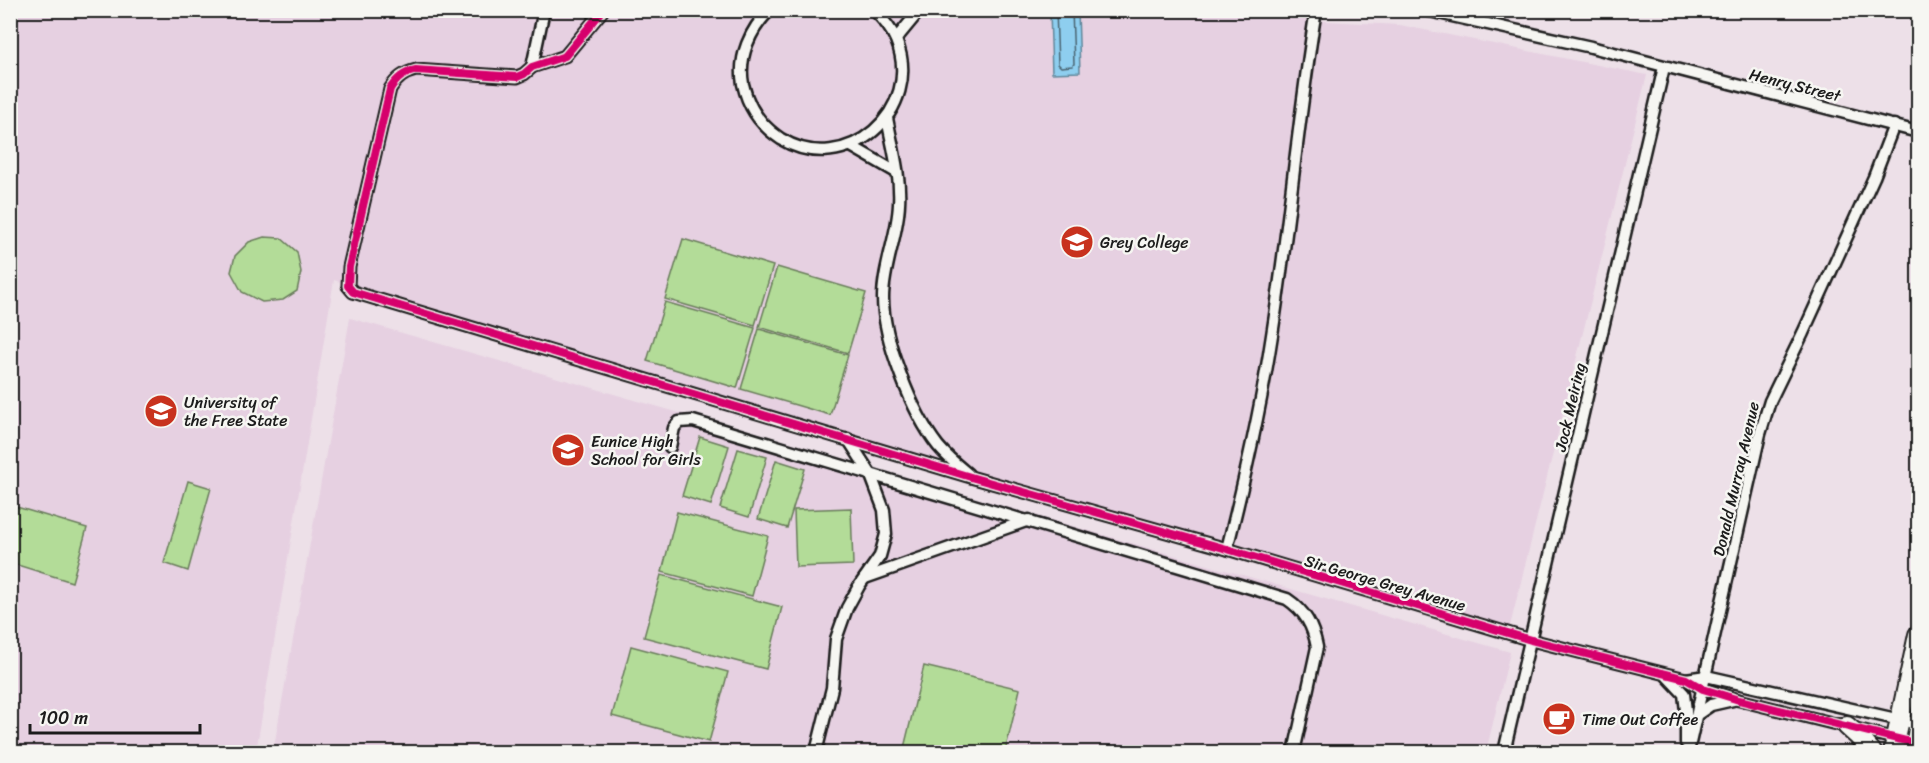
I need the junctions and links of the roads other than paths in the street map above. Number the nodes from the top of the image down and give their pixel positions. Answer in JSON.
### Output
{"nodes":[{"id":1,"x":544,"y":10,"type":"edge"},
{"id":2,"x":603,"y":10,"type":"edge"},
{"id":3,"x":901,"y":10,"type":"edge"},
{"id":4,"x":920,"y":10,"type":"edge"},
{"id":5,"x":1316,"y":10,"type":"edge"},
{"id":6,"x":1425,"y":10,"type":"edge"},
{"id":7,"x":875,"y":11,"type":"edge"},
{"id":8,"x":766,"y":12,"type":"edge"},
{"id":9,"x":896,"y":39,"type":"junction"},
{"id":10,"x":532,"y":67,"type":"junction"},
{"id":11,"x":1664,"y":68,"type":"junction"},
{"id":12,"x":887,"y":118,"type":"junction"},
{"id":13,"x":1894,"y":125,"type":"junction"},
{"id":14,"x":1918,"y":132,"type":"edge"},
{"id":15,"x":851,"y":146,"type":"junction"},
{"id":16,"x":896,"y":172,"type":"junction"},
{"id":17,"x":848,"y":439,"type":"junction"},
{"id":18,"x":670,"y":447,"type":"dead end"},
{"id":19,"x":870,"y":473,"type":"junction"},
{"id":20,"x":974,"y":478,"type":"junction"},
{"id":21,"x":1029,"y":520,"type":"junction"},
{"id":22,"x":1227,"y":549,"type":"junction"},
{"id":23,"x":865,"y":578,"type":"junction"},
{"id":24,"x":1918,"y":635,"type":"edge"},
{"id":25,"x":1531,"y":640,"type":"junction"},
{"id":26,"x":1665,"y":674,"type":"junction"},
{"id":27,"x":1706,"y":676,"type":"junction"},
{"id":28,"x":1686,"y":679,"type":"junction"},
{"id":29,"x":1703,"y":689,"type":"junction"},
{"id":30,"x":1739,"y":700,"type":"junction"},
{"id":31,"x":1698,"y":714,"type":"junction"},
{"id":32,"x":1900,"y":720,"type":"junction"},
{"id":33,"x":1918,"y":724,"type":"edge"},
{"id":34,"x":1847,"y":726,"type":"junction"},
{"id":35,"x":1917,"y":742,"type":"edge"},
{"id":36,"x":1894,"y":746,"type":"edge"},
{"id":37,"x":816,"y":753,"type":"edge"},
{"id":38,"x":1294,"y":753,"type":"edge"},
{"id":39,"x":1504,"y":753,"type":"edge"},
{"id":40,"x":1687,"y":753,"type":"edge"},
{"id":41,"x":1872,"y":753,"type":"edge"}],
"edges":[{"from":1,"to":10,"type":"street"},
{"from":2,"to":10,"type":"street"},
{"from":3,"to":7,"type":"street"},
{"from":4,"to":9,"type":"street"},
{"from":5,"to":22,"type":"street"},
{"from":6,"to":11,"type":"street","name":"Henry Street"},
{"from":7,"to":9,"type":"street"},
{"from":8,"to":15,"type":"street"},
{"from":9,"to":12,"type":"street"},
{"from":10,"to":17,"type":"street","name":"Sir George Grey Avenue"},
{"from":11,"to":13,"type":"street","name":"Henry Street"},
{"from":11,"to":25,"type":"street","name":"Jock Meiring"},
{"from":12,"to":15,"type":"street"},
{"from":12,"to":16,"type":"street"},
{"from":13,"to":14,"type":"street","name":"Henry Street"},
{"from":13,"to":27,"type":"street","name":"Donald Murray Avenue"},
{"from":15,"to":16,"type":"street"},
{"from":16,"to":20,"type":"street"},
{"from":17,"to":19,"type":"street"},
{"from":17,"to":20,"type":"street","name":"Sir George Grey Avenue"},
{"from":18,"to":19,"type":"street"},
{"from":19,"to":21,"type":"street"},
{"from":19,"to":23,"type":"street"},
{"from":20,"to":22,"type":"street","name":"Sir George Grey Avenue"},
{"from":21,"to":23,"type":"street"},
{"from":21,"to":38,"type":"street"},
{"from":22,"to":25,"type":"street","name":"Sir George Grey Avenue"},
{"from":23,"to":37,"type":"street"},
{"from":24,"to":32,"type":"highway"},
{"from":25,"to":26,"type":"street","name":"Sir George Grey Avenue"},
{"from":25,"to":39,"type":"street","name":"Jock Meiring"},
{"from":26,"to":28,"type":"street","name":"Sir George Grey Avenue"},
{"from":26,"to":40,"type":"street"},
{"from":27,"to":28,"type":"street","name":"Sir George Grey Avenue"},
{"from":27,"to":29,"type":"street","name":"Donald Murray Avenue"},
{"from":27,"to":32,"type":"street","name":"Sir George Grey Avenue"},
{"from":28,"to":29,"type":"street","name":"Sir George Grey Avenue"},
{"from":29,"to":30,"type":"street","name":"Sir George Grey Avenue"},
{"from":29,"to":31,"type":"street","name":"Donald Murray Avenue"},
{"from":30,"to":31,"type":"street"},
{"from":30,"to":34,"type":"street","name":"Sir George Grey Avenue"},
{"from":31,"to":40,"type":"street","name":"Donald Murray Avenue"},
{"from":32,"to":33,"type":"street","name":"Sir George Grey Avenue"},
{"from":32,"to":36,"type":"highway"},
{"from":34,"to":36,"type":"street","name":"Sir George Grey Avenue"},
{"from":34,"to":41,"type":"highway"},
{"from":35,"to":36,"type":"street","name":"Sir George Grey Avenue"}]}
